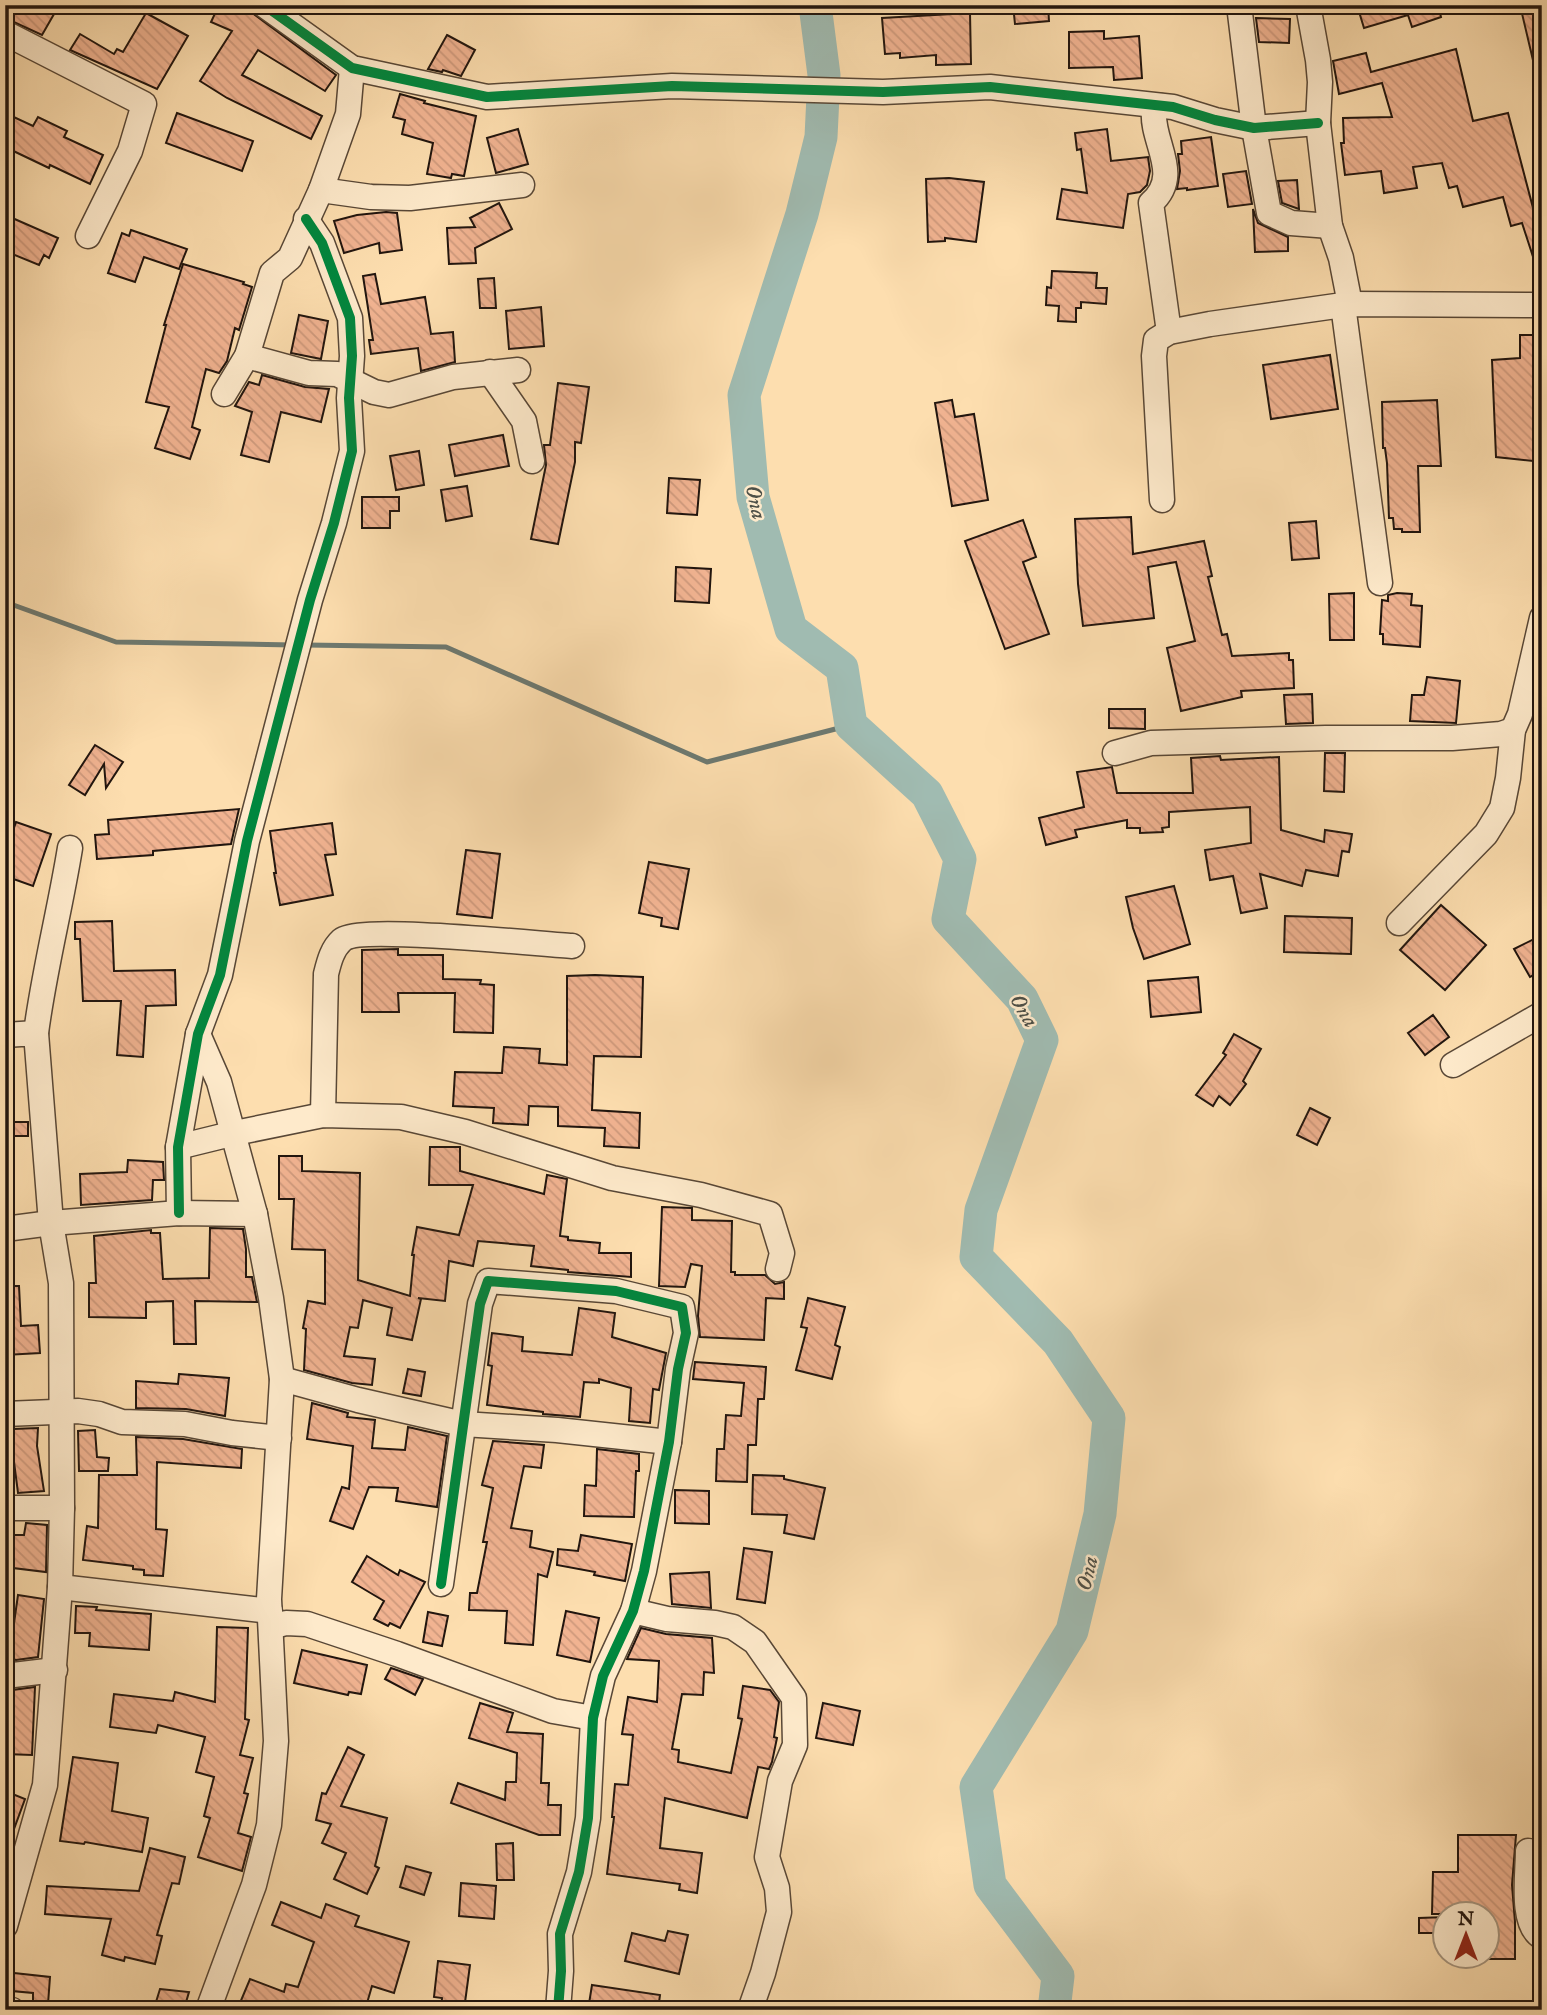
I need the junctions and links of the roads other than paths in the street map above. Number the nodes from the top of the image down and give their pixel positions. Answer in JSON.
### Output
{"nodes":[{"id":1,"x":264,"y":5,"type":"edge"},
{"id":2,"x":1239,"y":5,"type":"edge"},
{"id":3,"x":1308,"y":5,"type":"edge"},
{"id":4,"x":5,"y":33,"type":"edge"},
{"id":5,"x":352,"y":68,"type":"junction"},
{"id":6,"x":1161,"y":106,"type":"junction"},
{"id":7,"x":1318,"y":124,"type":"junction"},
{"id":8,"x":1254,"y":128,"type":"junction"},
{"id":9,"x":522,"y":186,"type":"dead end"},
{"id":10,"x":321,"y":190,"type":"junction"},
{"id":11,"x":306,"y":219,"type":"junction"},
{"id":12,"x":1330,"y":226,"type":"junction"},
{"id":13,"x":88,"y":236,"type":"dead end"},
{"id":14,"x":1542,"y":304,"type":"edge"},
{"id":15,"x":1347,"y":305,"type":"junction"},
{"id":16,"x":1169,"y":332,"type":"junction"},
{"id":17,"x":247,"y":356,"type":"junction"},
{"id":18,"x":518,"y":370,"type":"dead end"},
{"id":19,"x":490,"y":372,"type":"junction"},
{"id":20,"x":349,"y":381,"type":"junction"},
{"id":21,"x":224,"y":394,"type":"dead end"},
{"id":22,"x":532,"y":461,"type":"dead end"},
{"id":23,"x":1162,"y":499,"type":"dead end"},
{"id":24,"x":1380,"y":583,"type":"dead end"},
{"id":25,"x":1542,"y":618,"type":"edge"},
{"id":26,"x":1513,"y":730,"type":"junction"},
{"id":27,"x":1115,"y":753,"type":"dead end"},
{"id":28,"x":71,"y":848,"type":"dead end"},
{"id":29,"x":1399,"y":923,"type":"dead end"},
{"id":30,"x":572,"y":946,"type":"dead end"},
{"id":31,"x":1542,"y":1014,"type":"edge"},
{"id":32,"x":36,"y":1033,"type":"junction"},
{"id":33,"x":198,"y":1034,"type":"junction"},
{"id":34,"x":5,"y":1035,"type":"edge"},
{"id":35,"x":1453,"y":1065,"type":"dead end"},
{"id":36,"x":323,"y":1115,"type":"junction"},
{"id":37,"x":235,"y":1133,"type":"junction"},
{"id":38,"x":178,"y":1147,"type":"junction"},
{"id":39,"x":179,"y":1213,"type":"junction"},
{"id":40,"x":255,"y":1214,"type":"junction"},
{"id":41,"x":51,"y":1223,"type":"junction"},
{"id":42,"x":5,"y":1229,"type":"edge"},
{"id":43,"x":778,"y":1269,"type":"dead end"},
{"id":44,"x":282,"y":1379,"type":"junction"},
{"id":45,"x":61,"y":1412,"type":"junction"},
{"id":46,"x":5,"y":1414,"type":"edge"},
{"id":47,"x":463,"y":1424,"type":"junction"},
{"id":48,"x":279,"y":1438,"type":"junction"},
{"id":49,"x":669,"y":1442,"type":"junction"},
{"id":50,"x":5,"y":1508,"type":"edge"},
{"id":51,"x":62,"y":1508,"type":"junction"},
{"id":52,"x":441,"y":1584,"type":"dead end"},
{"id":53,"x":60,"y":1587,"type":"junction"},
{"id":54,"x":633,"y":1611,"type":"junction"},
{"id":55,"x":270,"y":1619,"type":"junction"},
{"id":56,"x":55,"y":1670,"type":"junction"},
{"id":57,"x":5,"y":1675,"type":"edge"},
{"id":58,"x":593,"y":1718,"type":"junction"},
{"id":59,"x":1542,"y":1853,"type":"edge"},
{"id":60,"x":16,"y":1855,"type":"edge"},
{"id":61,"x":5,"y":1926,"type":"edge"},
{"id":62,"x":1542,"y":1937,"type":"edge"},
{"id":63,"x":5,"y":2008,"type":"edge"},
{"id":64,"x":12,"y":2010,"type":"edge"},
{"id":65,"x":208,"y":2010,"type":"edge"},
{"id":66,"x":558,"y":2010,"type":"edge"},
{"id":67,"x":750,"y":2010,"type":"edge"}],
"edges":[{"from":1,"to":5,"type":"street"},
{"from":2,"to":8,"type":"street"},
{"from":3,"to":7,"type":"street"},
{"from":4,"to":13,"type":"street"},
{"from":5,"to":6,"type":"street"},
{"from":5,"to":10,"type":"street"},
{"from":6,"to":8,"type":"street"},
{"from":6,"to":16,"type":"street"},
{"from":7,"to":8,"type":"street"},
{"from":7,"to":12,"type":"street"},
{"from":8,"to":12,"type":"street"},
{"from":9,"to":10,"type":"street"},
{"from":10,"to":11,"type":"street"},
{"from":11,"to":17,"type":"street"},
{"from":11,"to":20,"type":"street"},
{"from":12,"to":15,"type":"street"},
{"from":14,"to":15,"type":"street"},
{"from":15,"to":16,"type":"street"},
{"from":15,"to":24,"type":"street"},
{"from":16,"to":23,"type":"street"},
{"from":17,"to":20,"type":"street"},
{"from":17,"to":21,"type":"street"},
{"from":18,"to":19,"type":"street"},
{"from":19,"to":20,"type":"street"},
{"from":19,"to":22,"type":"street"},
{"from":20,"to":33,"type":"street"},
{"from":25,"to":26,"type":"street"},
{"from":26,"to":27,"type":"street"},
{"from":26,"to":29,"type":"street"},
{"from":28,"to":32,"type":"street"},
{"from":30,"to":36,"type":"street"},
{"from":31,"to":35,"type":"street"},
{"from":32,"to":34,"type":"street"},
{"from":32,"to":41,"type":"street"},
{"from":33,"to":37,"type":"street"},
{"from":33,"to":38,"type":"street"},
{"from":36,"to":37,"type":"street"},
{"from":36,"to":43,"type":"street"},
{"from":37,"to":38,"type":"street"},
{"from":37,"to":40,"type":"street"},
{"from":38,"to":39,"type":"street"},
{"from":39,"to":40,"type":"street"},
{"from":39,"to":41,"type":"street"},
{"from":40,"to":44,"type":"street"},
{"from":41,"to":42,"type":"street"},
{"from":41,"to":45,"type":"street"},
{"from":44,"to":47,"type":"street"},
{"from":44,"to":48,"type":"street"},
{"from":45,"to":46,"type":"street"},
{"from":45,"to":48,"type":"street"},
{"from":45,"to":51,"type":"street"},
{"from":47,"to":49,"type":"street"},
{"from":47,"to":49,"type":"street"},
{"from":47,"to":52,"type":"street"},
{"from":48,"to":55,"type":"street"},
{"from":49,"to":54,"type":"street"},
{"from":50,"to":51,"type":"street"},
{"from":51,"to":53,"type":"street"},
{"from":53,"to":55,"type":"street"},
{"from":53,"to":56,"type":"street"},
{"from":54,"to":58,"type":"street"},
{"from":54,"to":67,"type":"street"},
{"from":55,"to":58,"type":"street"},
{"from":55,"to":65,"type":"street"},
{"from":56,"to":57,"type":"street"},
{"from":56,"to":60,"type":"street"},
{"from":58,"to":66,"type":"street"},
{"from":59,"to":62,"type":"street"},
{"from":60,"to":61,"type":"street"},
{"from":63,"to":64,"type":"street"}]}
